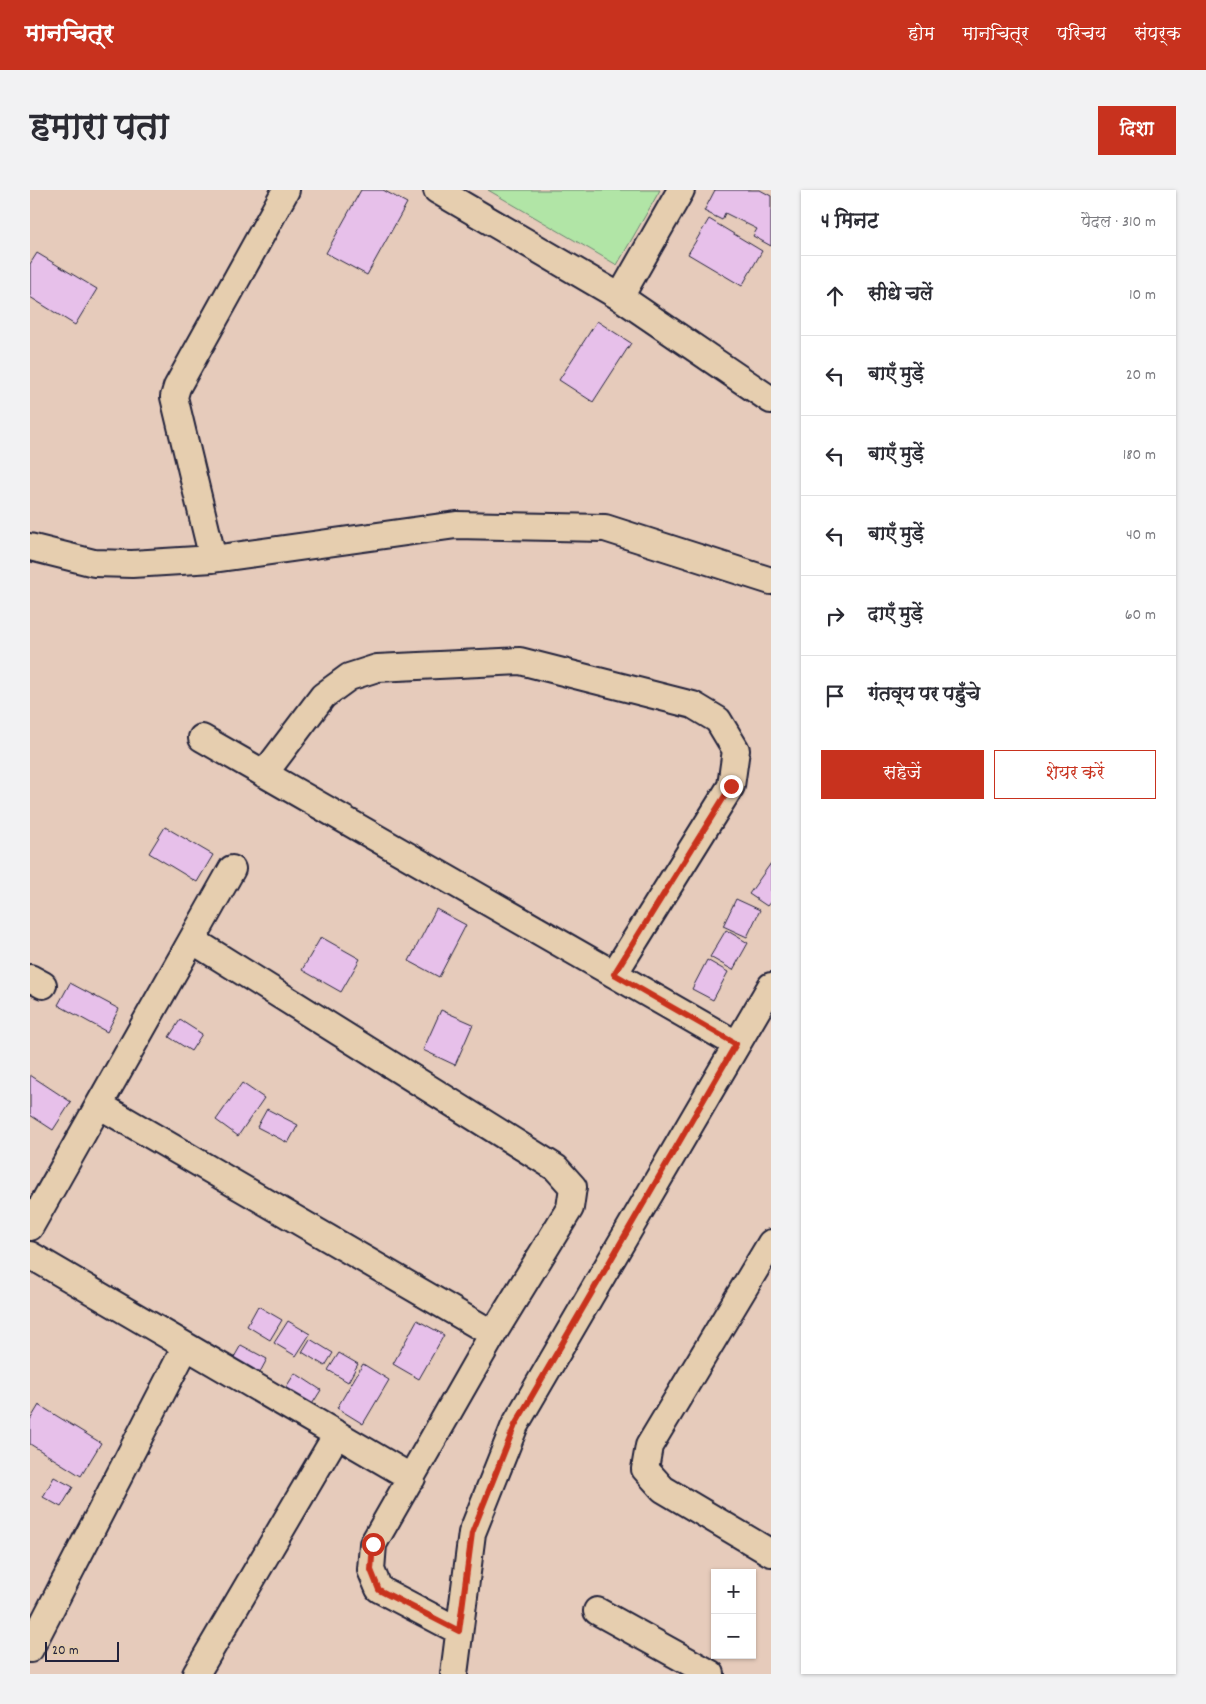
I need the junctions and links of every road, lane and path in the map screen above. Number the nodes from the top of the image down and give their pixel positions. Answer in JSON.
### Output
{"nodes":[{"id":1,"x":286,"y":190,"type":"edge"},
{"id":2,"x":437,"y":190,"type":"edge"},
{"id":3,"x":681,"y":190,"type":"edge"},
{"id":4,"x":620,"y":297,"type":"junction"},
{"id":5,"x":771,"y":400,"type":"edge"},
{"id":6,"x":30,"y":547,"type":"edge"},
{"id":7,"x":213,"y":559,"type":"junction"},
{"id":8,"x":771,"y":581,"type":"edge"},
{"id":9,"x":202,"y":738,"type":"dead end"},
{"id":10,"x":264,"y":774,"type":"junction"},
{"id":11,"x":232,"y":869,"type":"dead end"},
{"id":12,"x":192,"y":940,"type":"junction"},
{"id":13,"x":614,"y":974,"type":"junction"},
{"id":14,"x":771,"y":986,"type":"edge"},
{"id":15,"x":736,"y":1044,"type":"junction"},
{"id":16,"x":99,"y":1106,"type":"junction"},
{"id":17,"x":30,"y":1227,"type":"edge"},
{"id":18,"x":771,"y":1243,"type":"edge"},
{"id":19,"x":30,"y":1255,"type":"edge"},
{"id":20,"x":493,"y":1334,"type":"junction"},
{"id":21,"x":186,"y":1346,"type":"junction"},
{"id":22,"x":338,"y":1434,"type":"junction"},
{"id":23,"x":412,"y":1478,"type":"junction"},
{"id":24,"x":771,"y":1554,"type":"edge"},
{"id":25,"x":597,"y":1611,"type":"dead end"},
{"id":26,"x":459,"y":1631,"type":"junction"},
{"id":27,"x":30,"y":1649,"type":"edge"},
{"id":28,"x":196,"y":1674,"type":"edge"},
{"id":29,"x":454,"y":1674,"type":"edge"},
{"id":30,"x":711,"y":1674,"type":"edge"}],
"edges":[{"from":1,"to":7,"type":"street"},
{"from":2,"to":4,"type":"street"},
{"from":3,"to":4,"type":"street"},
{"from":4,"to":5,"type":"street"},
{"from":6,"to":7,"type":"street"},
{"from":7,"to":8,"type":"street"},
{"from":9,"to":10,"type":"street"},
{"from":10,"to":13,"type":"street"},
{"from":10,"to":13,"type":"street"},
{"from":11,"to":12,"type":"street"},
{"from":12,"to":16,"type":"street"},
{"from":12,"to":20,"type":"street"},
{"from":13,"to":15,"type":"street"},
{"from":14,"to":15,"type":"street"},
{"from":15,"to":26,"type":"street"},
{"from":16,"to":17,"type":"street"},
{"from":16,"to":20,"type":"street"},
{"from":18,"to":24,"type":"street"},
{"from":19,"to":21,"type":"street"},
{"from":20,"to":23,"type":"street"},
{"from":21,"to":22,"type":"street"},
{"from":21,"to":27,"type":"street"},
{"from":22,"to":23,"type":"street"},
{"from":22,"to":28,"type":"street"},
{"from":23,"to":26,"type":"street"},
{"from":25,"to":30,"type":"street"},
{"from":26,"to":29,"type":"street"}]}
